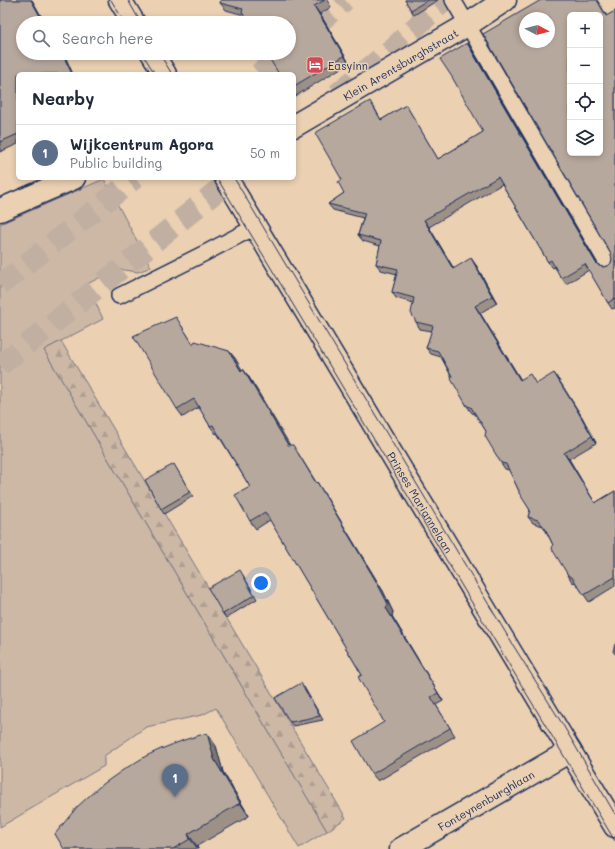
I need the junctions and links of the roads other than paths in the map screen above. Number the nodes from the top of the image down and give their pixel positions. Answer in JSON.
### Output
{"nodes":[{"id":1,"x":120,"y":0,"type":"edge"},
{"id":2,"x":453,"y":0,"type":"edge"},
{"id":3,"x":505,"y":0,"type":"edge"},
{"id":4,"x":130,"y":16,"type":"edge"},
{"id":5,"x":467,"y":25,"type":"junction"},
{"id":6,"x":156,"y":60,"type":"edge"},
{"id":7,"x":164,"y":72,"type":"edge"},
{"id":8,"x":296,"y":125,"type":"edge"},
{"id":9,"x":69,"y":180,"type":"edge"},
{"id":10,"x":227,"y":180,"type":"edge"},
{"id":11,"x":0,"y":210,"type":"edge"},
{"id":12,"x":255,"y":227,"type":"junction"},
{"id":13,"x":608,"y":265,"type":"edge"},
{"id":14,"x":118,"y":296,"type":"dead end"},
{"id":15,"x":570,"y":751,"type":"junction"},
{"id":16,"x":615,"y":826,"type":"edge"},
{"id":17,"x":402,"y":849,"type":"edge"}],
"edges":[{"from":1,"to":4,"type":"street"},
{"from":2,"to":5,"type":"lane"},
{"from":3,"to":5,"type":"street","name":"Klein Arentsburghstraat"},
{"from":5,"to":8,"type":"street","name":"Klein Arentsburghstraat"},
{"from":5,"to":13,"type":"lane"},
{"from":6,"to":7,"type":"street"},
{"from":9,"to":11,"type":"street"},
{"from":10,"to":12,"type":"street","name":"Prinses Mariannelaan"},
{"from":12,"to":14,"type":"lane"},
{"from":12,"to":15,"type":"street","name":"Prinses Mariannelaan"},
{"from":15,"to":16,"type":"street","name":"Prinses Mariannelaan"},
{"from":15,"to":17,"type":"street","name":"Fonteynenburghlaan"}]}
